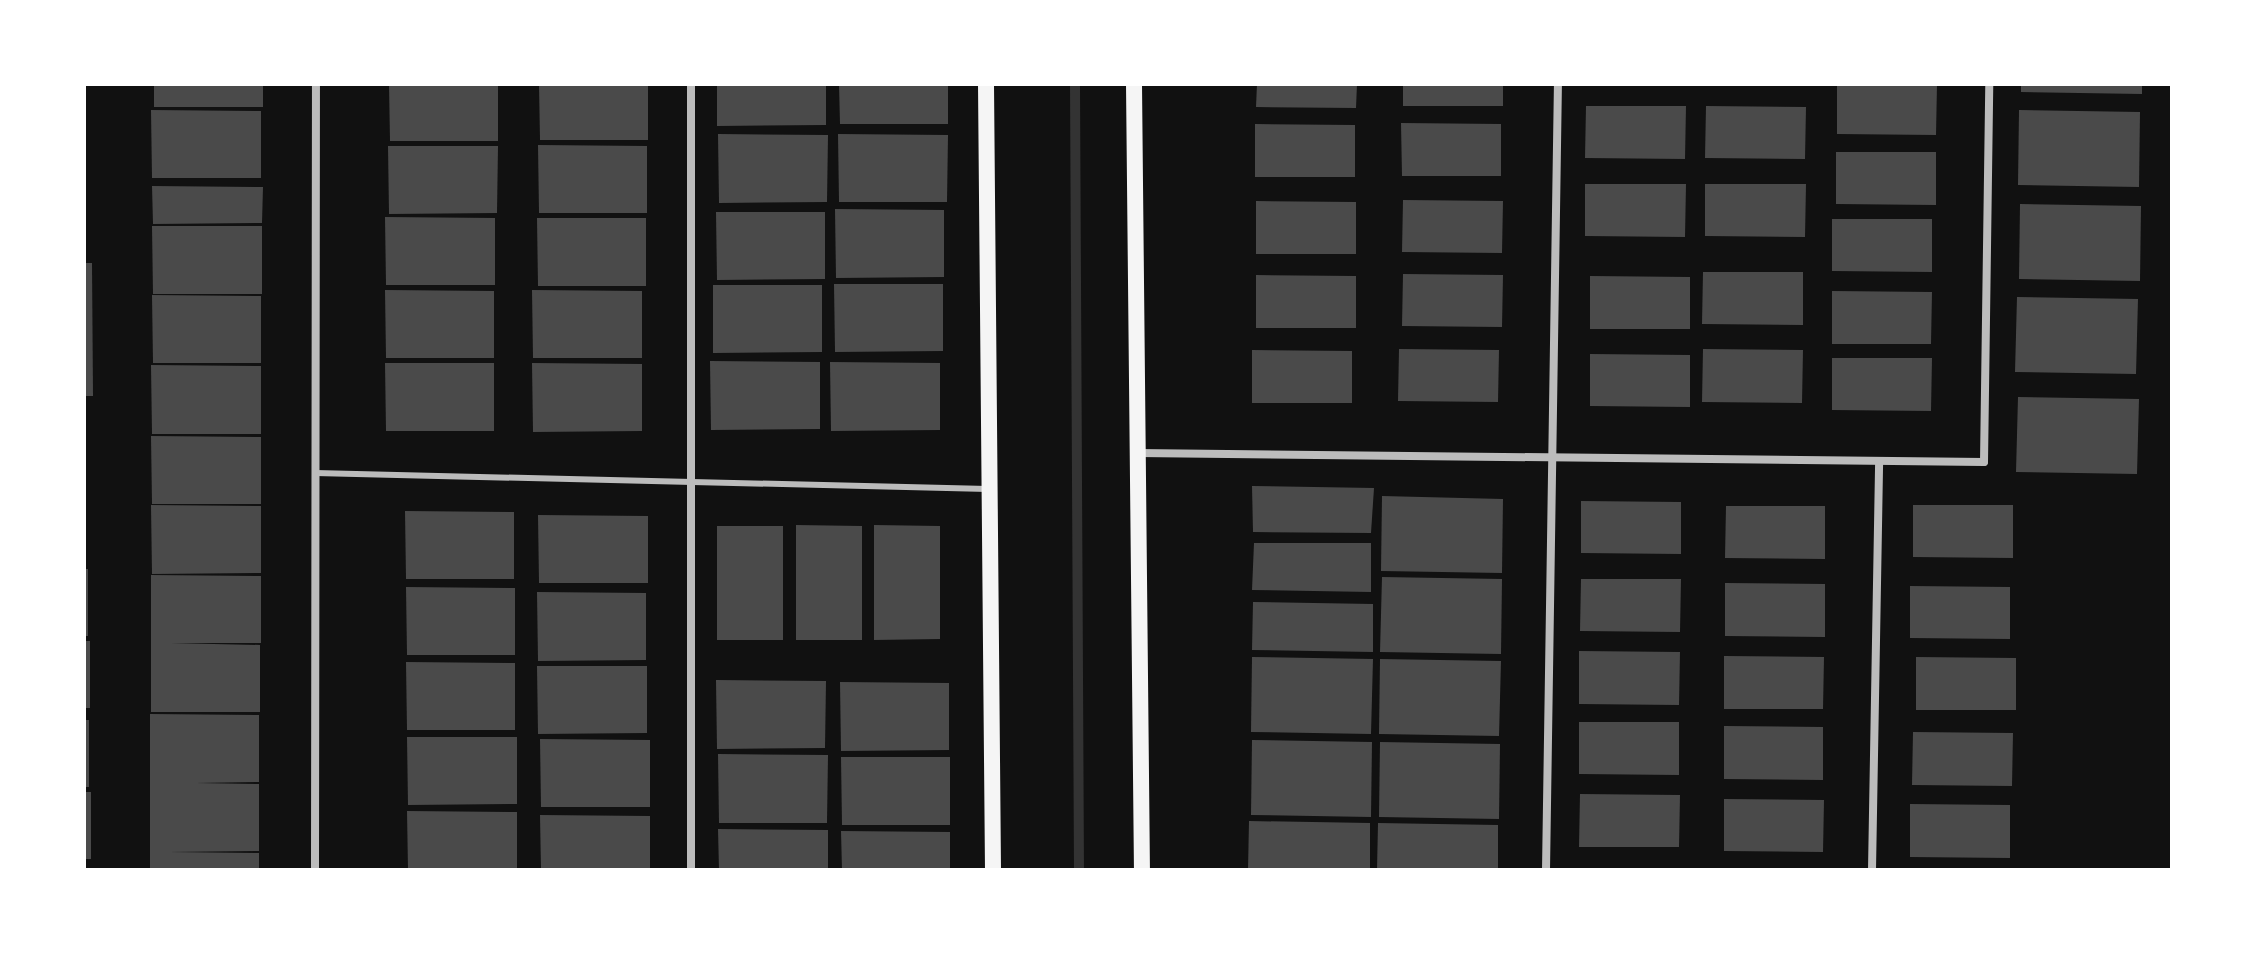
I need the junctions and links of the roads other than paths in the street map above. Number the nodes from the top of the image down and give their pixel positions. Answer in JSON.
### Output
{"nodes":[{"id":1,"x":316,"y":84,"type":"edge"},
{"id":2,"x":691,"y":84,"type":"edge"},
{"id":3,"x":986,"y":84,"type":"edge"},
{"id":4,"x":1134,"y":84,"type":"edge"},
{"id":5,"x":1558,"y":84,"type":"edge"},
{"id":6,"x":1989,"y":84,"type":"edge"},
{"id":7,"x":1138,"y":453,"type":"junction"},
{"id":8,"x":1551,"y":456,"type":"junction"},
{"id":9,"x":1879,"y":462,"type":"junction"},
{"id":10,"x":315,"y":473,"type":"junction"},
{"id":11,"x":691,"y":482,"type":"junction"},
{"id":12,"x":990,"y":489,"type":"junction"},
{"id":13,"x":315,"y":870,"type":"edge"},
{"id":14,"x":691,"y":870,"type":"edge"},
{"id":15,"x":993,"y":870,"type":"edge"},
{"id":16,"x":1142,"y":870,"type":"edge"},
{"id":17,"x":1546,"y":870,"type":"edge"},
{"id":18,"x":1872,"y":870,"type":"edge"}],
"edges":[{"from":1,"to":10,"type":"street"},
{"from":2,"to":11,"type":"street"},
{"from":3,"to":12,"type":"main road"},
{"from":4,"to":7,"type":"main road"},
{"from":5,"to":8,"type":"street"},
{"from":6,"to":9,"type":"street"},
{"from":7,"to":8,"type":"street"},
{"from":7,"to":16,"type":"main road"},
{"from":8,"to":9,"type":"street"},
{"from":8,"to":17,"type":"street"},
{"from":9,"to":18,"type":"street"},
{"from":10,"to":11,"type":"lane"},
{"from":10,"to":13,"type":"street"},
{"from":11,"to":12,"type":"lane"},
{"from":11,"to":14,"type":"street"},
{"from":12,"to":15,"type":"main road"}]}
